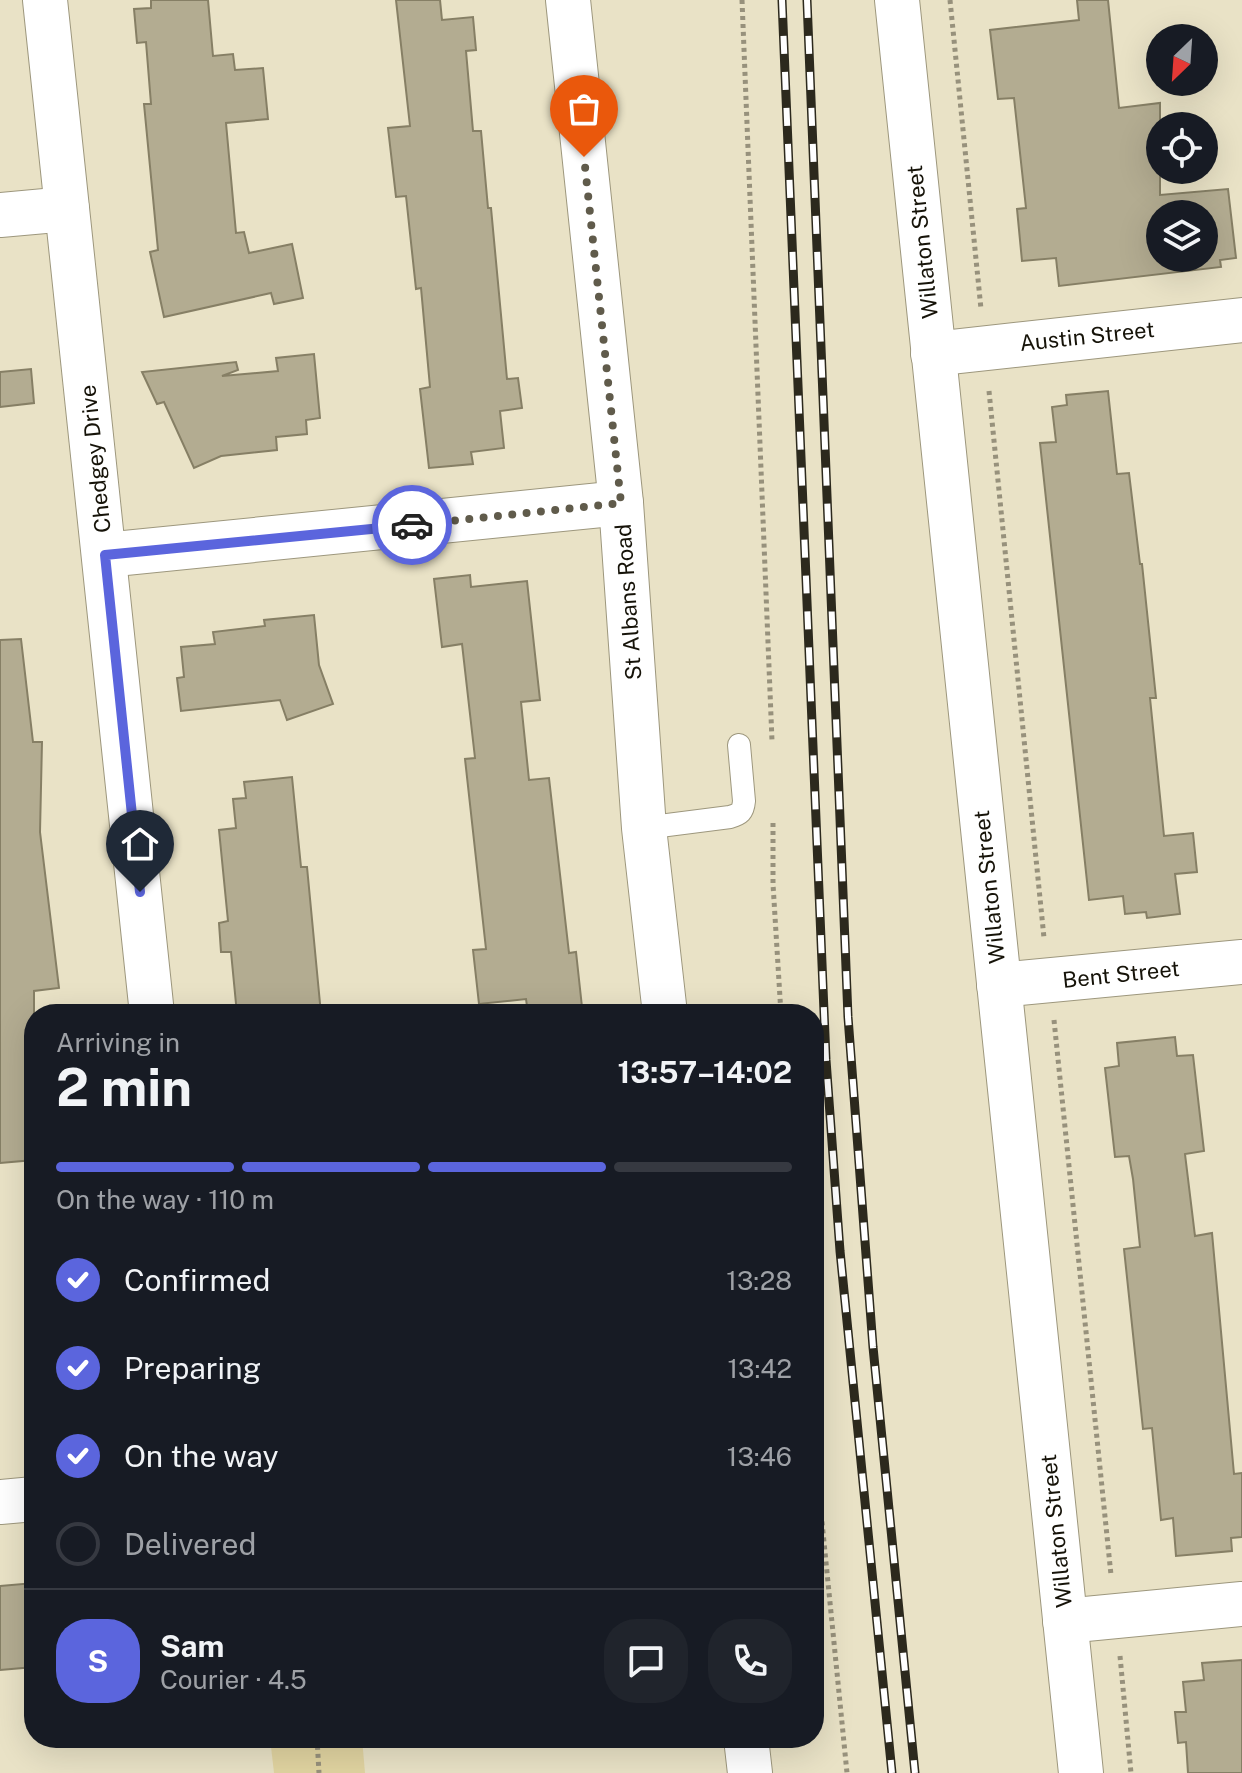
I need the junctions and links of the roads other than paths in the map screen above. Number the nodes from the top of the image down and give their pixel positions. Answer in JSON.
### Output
{"nodes":[{"id":1,"x":45,"y":0,"type":"edge"},
{"id":2,"x":568,"y":0,"type":"edge"},
{"id":3,"x":897,"y":0,"type":"edge"},
{"id":4,"x":67,"y":209,"type":"junction"},
{"id":5,"x":0,"y":215,"type":"edge"},
{"id":6,"x":1242,"y":320,"type":"edge"},
{"id":7,"x":933,"y":354,"type":"junction"},
{"id":8,"x":621,"y":503,"type":"junction"},
{"id":9,"x":105,"y":555,"type":"junction"},
{"id":10,"x":739,"y":745,"type":"dead end"},
{"id":11,"x":644,"y":828,"type":"junction"},
{"id":12,"x":1242,"y":962,"type":"edge"},
{"id":13,"x":999,"y":985,"type":"junction"},
{"id":14,"x":151,"y":1004,"type":"edge"},
{"id":15,"x":664,"y":1004,"type":"edge"},
{"id":16,"x":24,"y":1500,"type":"edge"},
{"id":17,"x":0,"y":1502,"type":"edge"},
{"id":18,"x":1242,"y":1604,"type":"edge"},
{"id":19,"x":1065,"y":1621,"type":"junction"},
{"id":20,"x":747,"y":1748,"type":"edge"},
{"id":21,"x":750,"y":1773,"type":"edge"},
{"id":22,"x":1081,"y":1773,"type":"edge"}],
"edges":[{"from":1,"to":4,"type":"street","name":"Chedgey Drive"},
{"from":2,"to":8,"type":"street","name":"St Albans Road"},
{"from":3,"to":7,"type":"street","name":"Willaton Street"},
{"from":4,"to":5,"type":"street"},
{"from":4,"to":9,"type":"street","name":"Chedgey Drive"},
{"from":6,"to":7,"type":"street","name":"Austin Street"},
{"from":7,"to":13,"type":"street","name":"Willaton Street"},
{"from":8,"to":9,"type":"street"},
{"from":8,"to":11,"type":"street","name":"St Albans Road"},
{"from":9,"to":14,"type":"street","name":"Chedgey Drive"},
{"from":10,"to":11,"type":"lane"},
{"from":11,"to":15,"type":"street","name":"St Albans Road"},
{"from":12,"to":13,"type":"street","name":"Bent Street"},
{"from":13,"to":19,"type":"street","name":"Willaton Street"},
{"from":16,"to":17,"type":"street"},
{"from":18,"to":19,"type":"street"},
{"from":19,"to":22,"type":"street","name":"Willaton Street"},
{"from":20,"to":21,"type":"street"}]}
